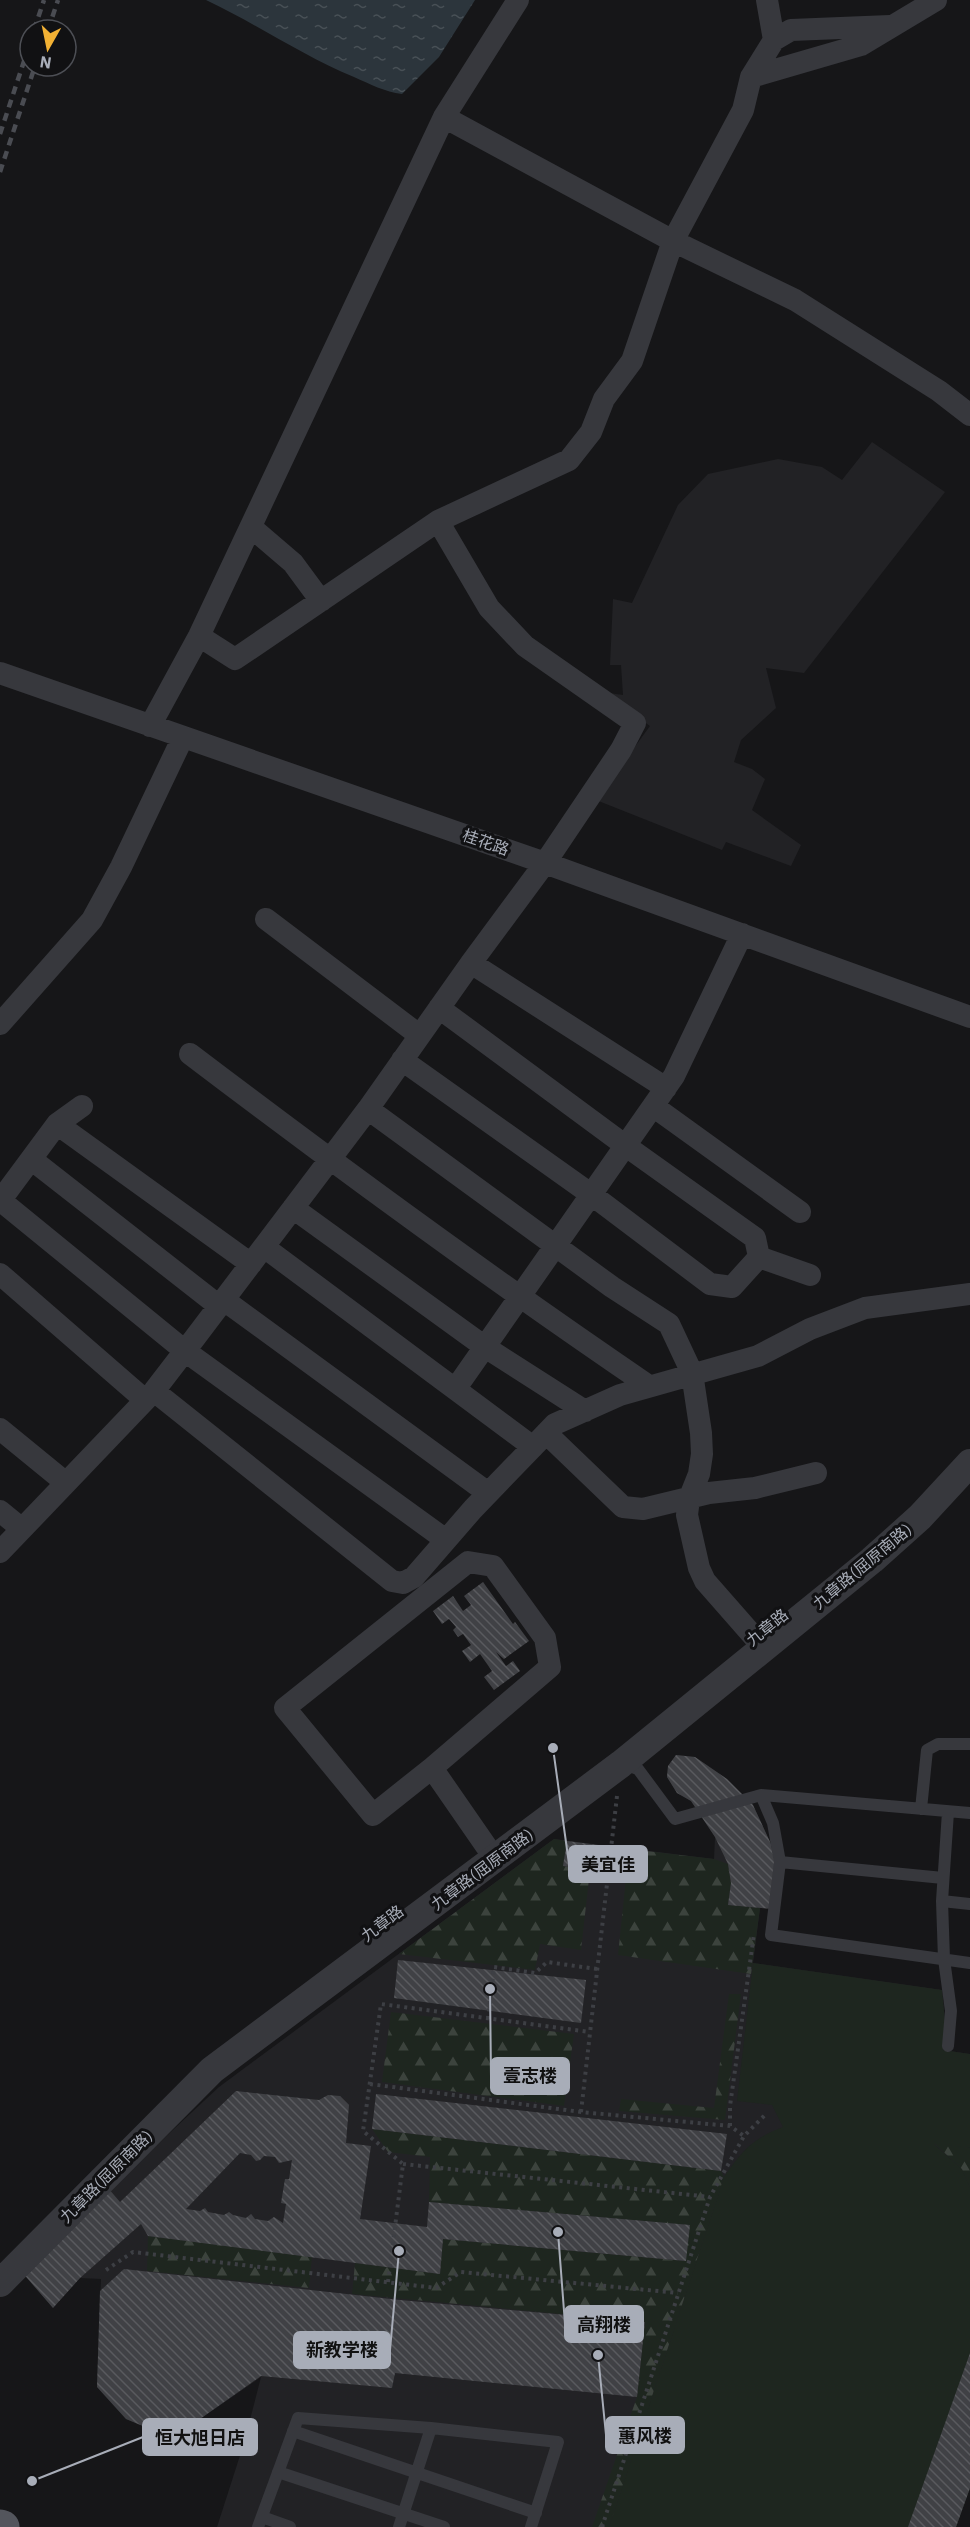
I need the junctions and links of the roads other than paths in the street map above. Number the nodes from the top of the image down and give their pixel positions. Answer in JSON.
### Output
{"nodes":[{"id":1,"x":518,"y":0,"type":"edge"},
{"id":2,"x":767,"y":0,"type":"edge"},
{"id":3,"x":936,"y":0,"type":"edge"},
{"id":4,"x":894,"y":25,"type":"junction"},
{"id":5,"x":774,"y":40,"type":"junction"},
{"id":6,"x":751,"y":77,"type":"junction"},
{"id":7,"x":444,"y":117,"type":"junction"},
{"id":8,"x":673,"y":241,"type":"junction"},
{"id":9,"x":970,"y":415,"type":"edge"},
{"id":10,"x":438,"y":521,"type":"junction"},
{"id":11,"x":250,"y":527,"type":"junction"},
{"id":12,"x":321,"y":601,"type":"junction"},
{"id":13,"x":199,"y":636,"type":"junction"},
{"id":14,"x":0,"y":673,"type":"edge"},
{"id":15,"x":150,"y":726,"type":"junction"},
{"id":16,"x":183,"y":737,"type":"junction"},
{"id":17,"x":545,"y":863,"type":"junction"},
{"id":18,"x":266,"y":919,"type":"dead end"},
{"id":19,"x":742,"y":933,"type":"junction"},
{"id":20,"x":471,"y":963,"type":"junction"},
{"id":21,"x":439,"y":1008,"type":"junction"},
{"id":22,"x":970,"y":1017,"type":"edge"},
{"id":23,"x":0,"y":1024,"type":"edge"},
{"id":24,"x":419,"y":1035,"type":"junction"},
{"id":25,"x":190,"y":1054,"type":"dead end"},
{"id":26,"x":402,"y":1060,"type":"junction"},
{"id":27,"x":660,"y":1097,"type":"junction"},
{"id":28,"x":82,"y":1106,"type":"dead end"},
{"id":29,"x":368,"y":1109,"type":"junction"},
{"id":30,"x":57,"y":1124,"type":"junction"},
{"id":31,"x":626,"y":1146,"type":"junction"},
{"id":32,"x":31,"y":1159,"type":"junction"},
{"id":33,"x":329,"y":1160,"type":"junction"},
{"id":34,"x":592,"y":1195,"type":"junction"},
{"id":35,"x":0,"y":1201,"type":"edge"},
{"id":36,"x":293,"y":1208,"type":"junction"},
{"id":37,"x":800,"y":1212,"type":"dead end"},
{"id":38,"x":556,"y":1246,"type":"junction"},
{"id":39,"x":257,"y":1255,"type":"junction"},
{"id":40,"x":759,"y":1257,"type":"junction"},
{"id":41,"x":0,"y":1274,"type":"edge"},
{"id":42,"x":810,"y":1275,"type":"dead end"},
{"id":43,"x":970,"y":1294,"type":"edge"},
{"id":44,"x":520,"y":1298,"type":"junction"},
{"id":45,"x":222,"y":1303,"type":"junction"},
{"id":46,"x":485,"y":1347,"type":"junction"},
{"id":47,"x":185,"y":1352,"type":"junction"},
{"id":48,"x":692,"y":1374,"type":"junction"},
{"id":49,"x":649,"y":1386,"type":"junction"},
{"id":50,"x":456,"y":1389,"type":"junction"},
{"id":51,"x":150,"y":1396,"type":"junction"},
{"id":52,"x":585,"y":1411,"type":"junction"},
{"id":53,"x":0,"y":1429,"type":"edge"},
{"id":54,"x":540,"y":1440,"type":"junction"},
{"id":55,"x":970,"y":1441,"type":"edge"},
{"id":56,"x":970,"y":1463,"type":"edge"},
{"id":57,"x":816,"y":1473,"type":"dead end"},
{"id":58,"x":66,"y":1483,"type":"junction"},
{"id":59,"x":488,"y":1493,"type":"junction"},
{"id":60,"x":689,"y":1499,"type":"junction"},
{"id":61,"x":0,"y":1511,"type":"edge"},
{"id":62,"x":22,"y":1529,"type":"junction"},
{"id":63,"x":446,"y":1540,"type":"junction"},
{"id":64,"x":0,"y":1552,"type":"edge"},
{"id":65,"x":755,"y":1638,"type":"junction"},
{"id":66,"x":970,"y":1744,"type":"edge"},
{"id":67,"x":621,"y":1764,"type":"junction"},
{"id":68,"x":432,"y":1768,"type":"junction"},
{"id":69,"x":761,"y":1795,"type":"junction"},
{"id":70,"x":921,"y":1809,"type":"junction"},
{"id":71,"x":948,"y":1812,"type":"junction"},
{"id":72,"x":970,"y":1813,"type":"edge"},
{"id":73,"x":486,"y":1846,"type":"junction"},
{"id":74,"x":780,"y":1862,"type":"junction"},
{"id":75,"x":944,"y":1878,"type":"junction"},
{"id":76,"x":942,"y":1901,"type":"junction"},
{"id":77,"x":970,"y":1904,"type":"edge"},
{"id":78,"x":944,"y":1959,"type":"junction"},
{"id":79,"x":970,"y":1962,"type":"edge"},
{"id":80,"x":948,"y":2046,"type":"dead end"},
{"id":81,"x":0,"y":2260,"type":"edge"},
{"id":82,"x":0,"y":2283,"type":"edge"},
{"id":83,"x":431,"y":2428,"type":"junction"},
{"id":84,"x":293,"y":2431,"type":"junction"},
{"id":85,"x":278,"y":2472,"type":"junction"},
{"id":86,"x":416,"y":2474,"type":"junction"},
{"id":87,"x":402,"y":2513,"type":"junction"},
{"id":88,"x":536,"y":2513,"type":"junction"},
{"id":89,"x":260,"y":2522,"type":"edge"},
{"id":90,"x":290,"y":2527,"type":"edge"},
{"id":91,"x":399,"y":2527,"type":"edge"},
{"id":92,"x":444,"y":2527,"type":"edge"},
{"id":93,"x":531,"y":2527,"type":"edge"}],
"edges":[{"from":1,"to":7,"type":"street"},
{"from":2,"to":5,"type":"street"},
{"from":3,"to":4,"type":"street"},
{"from":4,"to":5,"type":"street"},
{"from":4,"to":6,"type":"street"},
{"from":5,"to":6,"type":"street"},
{"from":6,"to":8,"type":"street"},
{"from":7,"to":8,"type":"street"},
{"from":7,"to":11,"type":"street"},
{"from":8,"to":9,"type":"street"},
{"from":8,"to":10,"type":"street"},
{"from":10,"to":12,"type":"street"},
{"from":10,"to":17,"type":"street"},
{"from":11,"to":12,"type":"street"},
{"from":11,"to":13,"type":"street"},
{"from":12,"to":13,"type":"street"},
{"from":13,"to":15,"type":"street"},
{"from":14,"to":15,"type":"street","name":"桂花路"},
{"from":15,"to":16,"type":"street","name":"桂花路"},
{"from":16,"to":17,"type":"street","name":"桂花路"},
{"from":16,"to":23,"type":"street"},
{"from":17,"to":19,"type":"street","name":"桂花路"},
{"from":17,"to":20,"type":"street"},
{"from":18,"to":24,"type":"street"},
{"from":19,"to":22,"type":"street","name":"桂花路"},
{"from":19,"to":27,"type":"street"},
{"from":20,"to":21,"type":"street"},
{"from":20,"to":27,"type":"street"},
{"from":21,"to":24,"type":"street"},
{"from":21,"to":31,"type":"street"},
{"from":24,"to":26,"type":"street"},
{"from":25,"to":33,"type":"street"},
{"from":26,"to":29,"type":"street"},
{"from":26,"to":34,"type":"street"},
{"from":27,"to":31,"type":"street"},
{"from":27,"to":37,"type":"street"},
{"from":28,"to":30,"type":"street"},
{"from":29,"to":33,"type":"street"},
{"from":29,"to":38,"type":"street"},
{"from":30,"to":32,"type":"street"},
{"from":30,"to":39,"type":"street"},
{"from":31,"to":34,"type":"street"},
{"from":31,"to":40,"type":"street"},
{"from":32,"to":35,"type":"street"},
{"from":32,"to":45,"type":"street"},
{"from":33,"to":36,"type":"street"},
{"from":33,"to":44,"type":"street"},
{"from":34,"to":38,"type":"street"},
{"from":34,"to":40,"type":"street"},
{"from":35,"to":47,"type":"street"},
{"from":36,"to":39,"type":"street"},
{"from":36,"to":46,"type":"street"},
{"from":38,"to":44,"type":"street"},
{"from":38,"to":48,"type":"street"},
{"from":39,"to":45,"type":"street"},
{"from":39,"to":50,"type":"street"},
{"from":40,"to":42,"type":"street"},
{"from":41,"to":51,"type":"street"},
{"from":43,"to":48,"type":"street"},
{"from":44,"to":46,"type":"street"},
{"from":44,"to":49,"type":"street"},
{"from":45,"to":47,"type":"street"},
{"from":45,"to":59,"type":"street"},
{"from":46,"to":50,"type":"street"},
{"from":46,"to":52,"type":"street"},
{"from":47,"to":51,"type":"street"},
{"from":47,"to":63,"type":"street"},
{"from":48,"to":49,"type":"street"},
{"from":48,"to":60,"type":"street"},
{"from":49,"to":52,"type":"street"},
{"from":50,"to":54,"type":"street"},
{"from":51,"to":58,"type":"street"},
{"from":51,"to":63,"type":"street"},
{"from":52,"to":54,"type":"street"},
{"from":53,"to":58,"type":"street"},
{"from":54,"to":59,"type":"street"},
{"from":54,"to":60,"type":"street"},
{"from":55,"to":65,"type":"street","name":"九章路"},
{"from":56,"to":67,"type":"street","name":"九章路(屈原南路)"},
{"from":57,"to":60,"type":"street"},
{"from":58,"to":62,"type":"street"},
{"from":59,"to":63,"type":"street"},
{"from":60,"to":65,"type":"street"},
{"from":61,"to":62,"type":"street"},
{"from":62,"to":64,"type":"street"},
{"from":65,"to":73,"type":"street","name":"九章路"},
{"from":66,"to":70,"type":"lane"},
{"from":67,"to":69,"type":"lane"},
{"from":67,"to":82,"type":"street","name":"九章路(屈原南路)"},
{"from":68,"to":68,"type":"street"},
{"from":68,"to":73,"type":"street"},
{"from":69,"to":70,"type":"lane"},
{"from":69,"to":74,"type":"lane"},
{"from":70,"to":71,"type":"lane"},
{"from":71,"to":72,"type":"lane"},
{"from":71,"to":75,"type":"lane"},
{"from":73,"to":81,"type":"street","name":"九章路"},
{"from":74,"to":75,"type":"lane"},
{"from":74,"to":78,"type":"lane"},
{"from":75,"to":76,"type":"lane"},
{"from":76,"to":77,"type":"lane"},
{"from":76,"to":78,"type":"lane"},
{"from":78,"to":79,"type":"lane"},
{"from":78,"to":80,"type":"lane"},
{"from":83,"to":84,"type":"lane"},
{"from":83,"to":86,"type":"lane"},
{"from":83,"to":88,"type":"lane"},
{"from":84,"to":85,"type":"lane"},
{"from":84,"to":86,"type":"lane"},
{"from":85,"to":87,"type":"lane"},
{"from":85,"to":89,"type":"lane"},
{"from":86,"to":87,"type":"lane"},
{"from":86,"to":88,"type":"lane"},
{"from":87,"to":91,"type":"lane"},
{"from":87,"to":92,"type":"lane"},
{"from":88,"to":93,"type":"lane"},
{"from":89,"to":90,"type":"lane"}]}
